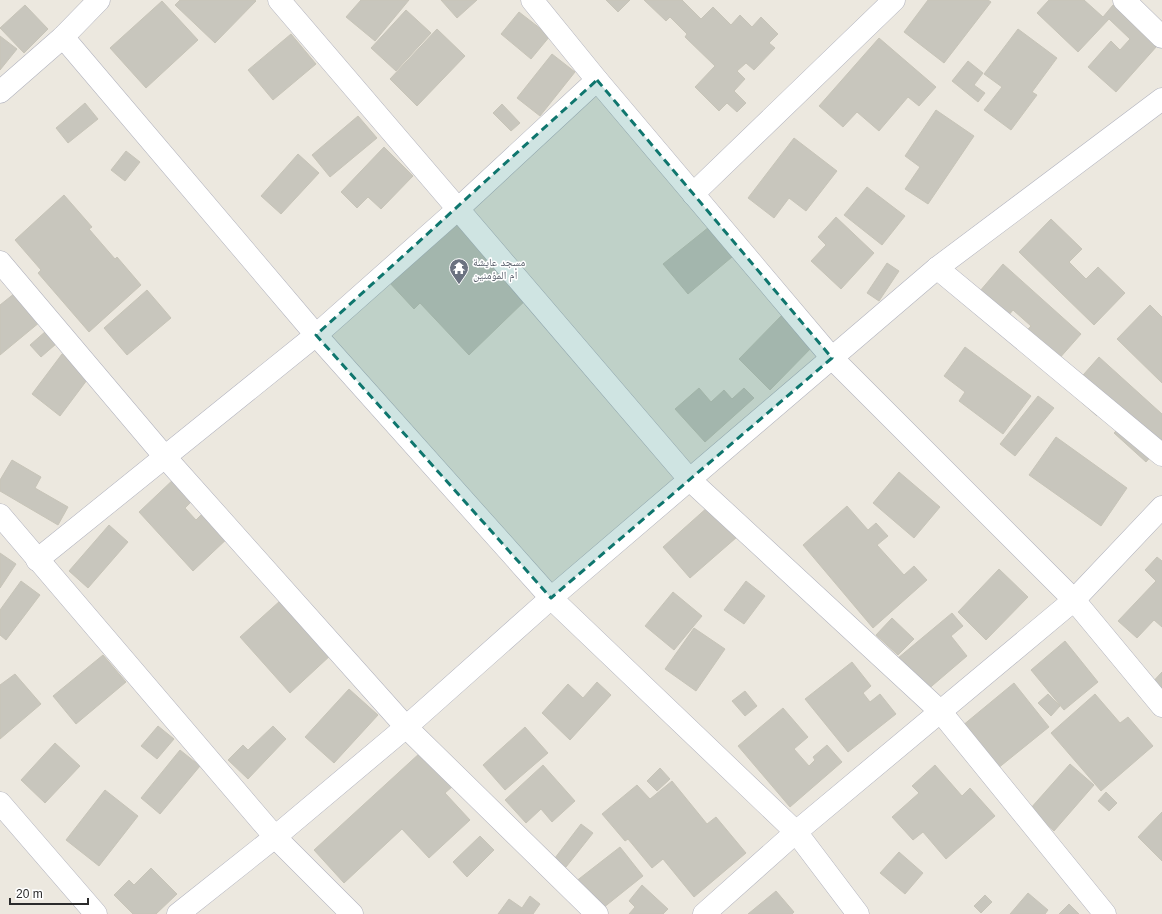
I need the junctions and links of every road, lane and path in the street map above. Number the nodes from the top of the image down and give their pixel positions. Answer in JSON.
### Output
{"nodes":[{"id":1,"x":99,"y":0,"type":"edge"},
{"id":2,"x":279,"y":0,"type":"edge"},
{"id":3,"x":532,"y":0,"type":"edge"},
{"id":4,"x":894,"y":0,"type":"edge"},
{"id":5,"x":1124,"y":0,"type":"edge"},
{"id":6,"x":63,"y":37,"type":"junction"},
{"id":7,"x":1162,"y":37,"type":"edge"},
{"id":8,"x":597,"y":80,"type":"junction"},
{"id":9,"x":0,"y":92,"type":"edge"},
{"id":10,"x":1162,"y":99,"type":"edge"},
{"id":11,"x":693,"y":194,"type":"junction"},
{"id":12,"x":458,"y":209,"type":"junction"},
{"id":13,"x":0,"y":262,"type":"edge"},
{"id":14,"x":937,"y":268,"type":"junction"},
{"id":15,"x":316,"y":335,"type":"junction"},
{"id":16,"x":832,"y":358,"type":"junction"},
{"id":17,"x":1162,"y":454,"type":"edge"},
{"id":18,"x":165,"y":457,"type":"junction"},
{"id":19,"x":690,"y":480,"type":"junction"},
{"id":20,"x":1162,"y":507,"type":"edge"},
{"id":21,"x":0,"y":515,"type":"edge"},
{"id":22,"x":37,"y":560,"type":"junction"},
{"id":23,"x":551,"y":598,"type":"junction"},
{"id":24,"x":1074,"y":600,"type":"junction"},
{"id":25,"x":1162,"y":706,"type":"edge"},
{"id":26,"x":940,"y":710,"type":"junction"},
{"id":27,"x":406,"y":727,"type":"junction"},
{"id":28,"x":0,"y":803,"type":"edge"},
{"id":29,"x":796,"y":832,"type":"junction"},
{"id":30,"x":275,"y":837,"type":"junction"},
{"id":31,"x":96,"y":914,"type":"edge"},
{"id":32,"x":178,"y":914,"type":"edge"},
{"id":33,"x":352,"y":914,"type":"edge"},
{"id":34,"x":597,"y":914,"type":"edge"},
{"id":35,"x":704,"y":914,"type":"edge"},
{"id":36,"x":858,"y":914,"type":"edge"},
{"id":37,"x":1105,"y":914,"type":"edge"}],
"edges":[{"from":1,"to":6,"type":"street"},
{"from":2,"to":12,"type":"street"},
{"from":3,"to":8,"type":"street"},
{"from":4,"to":11,"type":"street"},
{"from":5,"to":7,"type":"street"},
{"from":6,"to":9,"type":"street"},
{"from":6,"to":15,"type":"street"},
{"from":8,"to":11,"type":"street"},
{"from":8,"to":12,"type":"street"},
{"from":10,"to":14,"type":"street"},
{"from":11,"to":16,"type":"street"},
{"from":12,"to":15,"type":"street"},
{"from":12,"to":19,"type":"street"},
{"from":13,"to":18,"type":"street"},
{"from":14,"to":16,"type":"street"},
{"from":14,"to":17,"type":"street"},
{"from":15,"to":18,"type":"street"},
{"from":15,"to":23,"type":"street"},
{"from":16,"to":19,"type":"street"},
{"from":16,"to":24,"type":"street"},
{"from":18,"to":22,"type":"street"},
{"from":18,"to":27,"type":"street"},
{"from":19,"to":23,"type":"street"},
{"from":19,"to":26,"type":"street"},
{"from":20,"to":24,"type":"street"},
{"from":21,"to":22,"type":"street"},
{"from":22,"to":30,"type":"street"},
{"from":23,"to":27,"type":"street"},
{"from":23,"to":29,"type":"street"},
{"from":24,"to":25,"type":"street"},
{"from":24,"to":26,"type":"street"},
{"from":26,"to":29,"type":"street"},
{"from":26,"to":37,"type":"street"},
{"from":27,"to":30,"type":"street"},
{"from":27,"to":34,"type":"street"},
{"from":28,"to":31,"type":"street"},
{"from":29,"to":35,"type":"street"},
{"from":29,"to":36,"type":"street"},
{"from":30,"to":32,"type":"street"},
{"from":30,"to":33,"type":"street"}]}
